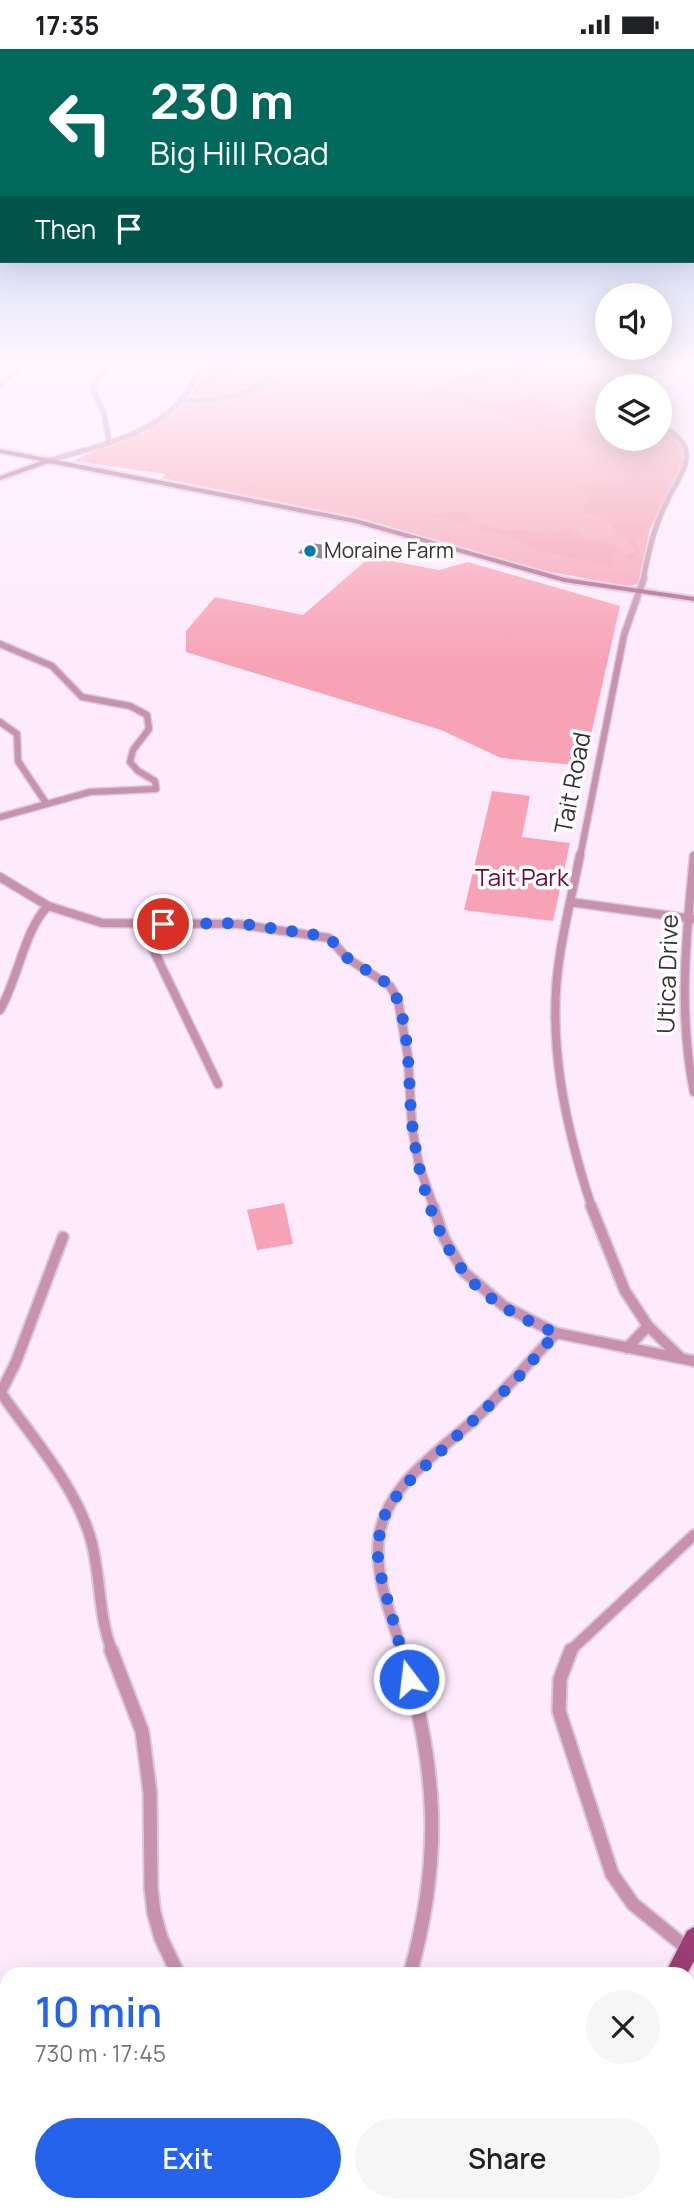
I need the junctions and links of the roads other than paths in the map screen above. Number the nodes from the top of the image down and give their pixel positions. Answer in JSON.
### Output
{"nodes":[{"id":1,"x":48,"y":461,"type":"joint"},
{"id":2,"x":686,"y":461,"type":"edge"},
{"id":3,"x":10,"y":474,"type":"joint"},
{"id":4,"x":0,"y":477,"type":"edge"},
{"id":5,"x":639,"y":593,"type":"junction"},
{"id":6,"x":694,"y":599,"type":"edge"},
{"id":7,"x":2,"y":644,"type":"edge"},
{"id":8,"x":0,"y":722,"type":"edge"},
{"id":9,"x":46,"y":803,"type":"junction"},
{"id":10,"x":0,"y":817,"type":"edge"},
{"id":11,"x":694,"y":856,"type":"edge"},
{"id":12,"x":0,"y":877,"type":"edge"},
{"id":13,"x":570,"y":902,"type":"junction"},
{"id":14,"x":48,"y":906,"type":"junction"},
{"id":15,"x":691,"y":919,"type":"edge"},
{"id":16,"x":141,"y":924,"type":"junction"},
{"id":17,"x":0,"y":1010,"type":"edge"},
{"id":18,"x":218,"y":1084,"type":"dead end"},
{"id":19,"x":694,"y":1092,"type":"edge"},
{"id":20,"x":63,"y":1237,"type":"dead end"},
{"id":21,"x":648,"y":1326,"type":"junction"},
{"id":22,"x":556,"y":1333,"type":"junction"},
{"id":23,"x":627,"y":1348,"type":"junction"},
{"id":24,"x":681,"y":1358,"type":"junction"},
{"id":25,"x":694,"y":1361,"type":"edge"},
{"id":26,"x":1,"y":1394,"type":"edge"},
{"id":27,"x":694,"y":1535,"type":"edge"},
{"id":28,"x":691,"y":1943,"type":"edge"},
{"id":29,"x":175,"y":1967,"type":"edge"},
{"id":30,"x":412,"y":1967,"type":"edge"},
{"id":31,"x":679,"y":1967,"type":"edge"}],
"edges":[{"from":1,"to":3,"type":"main road"},
{"from":1,"to":5,"type":"main road"},
{"from":2,"to":5,"type":"street","name":"Tait Road"},
{"from":3,"to":4,"type":"main road"},
{"from":5,"to":6,"type":"main road"},
{"from":5,"to":13,"type":"street","name":"Tait Road"},
{"from":7,"to":9,"type":"street"},
{"from":8,"to":9,"type":"street"},
{"from":9,"to":10,"type":"street"},
{"from":11,"to":15,"type":"street","name":"Utica Drive"},
{"from":12,"to":14,"type":"street"},
{"from":13,"to":15,"type":"street"},
{"from":13,"to":21,"type":"street","name":"Tait Road"},
{"from":14,"to":16,"type":"street"},
{"from":14,"to":17,"type":"street"},
{"from":15,"to":19,"type":"street","name":"Utica Drive"},
{"from":16,"to":18,"type":"street"},
{"from":16,"to":22,"type":"street"},
{"from":20,"to":26,"type":"street"},
{"from":21,"to":23,"type":"street"},
{"from":21,"to":24,"type":"street","name":"Tait Road"},
{"from":22,"to":23,"type":"street"},
{"from":22,"to":30,"type":"street"},
{"from":23,"to":24,"type":"street"},
{"from":24,"to":25,"type":"street"},
{"from":26,"to":29,"type":"street"},
{"from":27,"to":28,"type":"street"},
{"from":28,"to":31,"type":"main road"}]}
